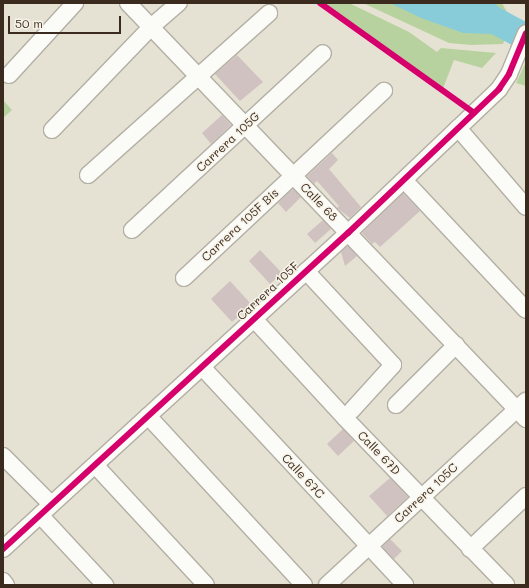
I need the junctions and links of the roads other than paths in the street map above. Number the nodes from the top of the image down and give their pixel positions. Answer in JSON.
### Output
{"nodes":[{"id":1,"x":75,"y":3,"type":"edge"},
{"id":2,"x":128,"y":3,"type":"edge"},
{"id":3,"x":179,"y":3,"type":"edge"},
{"id":4,"x":269,"y":13,"type":"dead end"},
{"id":5,"x":151,"y":27,"type":"junction"},
{"id":6,"x":526,"y":33,"type":"edge"},
{"id":7,"x":323,"y":53,"type":"dead end"},
{"id":8,"x":9,"y":75,"type":"dead end"},
{"id":9,"x":198,"y":76,"type":"junction"},
{"id":10,"x":384,"y":90,"type":"dead end"},
{"id":11,"x":246,"y":125,"type":"junction"},
{"id":12,"x":458,"y":128,"type":"junction"},
{"id":13,"x":52,"y":130,"type":"dead end"},
{"id":14,"x":88,"y":175,"type":"dead end"},
{"id":15,"x":293,"y":175,"type":"junction"},
{"id":16,"x":404,"y":180,"type":"junction"},
{"id":17,"x":526,"y":207,"type":"edge"},
{"id":18,"x":132,"y":230,"type":"dead end"},
{"id":19,"x":348,"y":233,"type":"junction"},
{"id":20,"x":306,"y":271,"type":"junction"},
{"id":21,"x":184,"y":278,"type":"dead end"},
{"id":22,"x":526,"y":310,"type":"edge"},
{"id":23,"x":254,"y":319,"type":"junction"},
{"id":24,"x":456,"y":345,"type":"junction"},
{"id":25,"x":202,"y":367,"type":"junction"},
{"id":26,"x":396,"y":405,"type":"dead end"},
{"id":27,"x":352,"y":410,"type":"dead end"},
{"id":28,"x":523,"y":410,"type":"edge"},
{"id":29,"x":148,"y":416,"type":"junction"},
{"id":30,"x":3,"y":456,"type":"edge"},
{"id":31,"x":95,"y":465,"type":"junction"},
{"id":32,"x":526,"y":496,"type":"edge"},
{"id":33,"x":421,"y":498,"type":"junction"},
{"id":34,"x":46,"y":510,"type":"junction"},
{"id":35,"x":369,"y":546,"type":"junction"},
{"id":36,"x":3,"y":549,"type":"edge"},
{"id":37,"x":470,"y":549,"type":"junction"},
{"id":38,"x":3,"y":581,"type":"edge"},
{"id":39,"x":6,"y":585,"type":"edge"},
{"id":40,"x":105,"y":585,"type":"edge"},
{"id":41,"x":206,"y":585,"type":"edge"},
{"id":42,"x":304,"y":585,"type":"edge"},
{"id":43,"x":327,"y":585,"type":"edge"},
{"id":44,"x":405,"y":585,"type":"edge"},
{"id":45,"x":506,"y":585,"type":"edge"}],
"edges":[{"from":1,"to":8,"type":"street"},
{"from":2,"to":5,"type":"street","name":"Calle 68"},
{"from":3,"to":5,"type":"street"},
{"from":4,"to":9,"type":"street"},
{"from":5,"to":9,"type":"street","name":"Calle 68"},
{"from":5,"to":13,"type":"street"},
{"from":6,"to":12,"type":"street","name":"Carrera 105F"},
{"from":7,"to":11,"type":"street","name":"Carrera 105G"},
{"from":9,"to":11,"type":"street","name":"Calle 68"},
{"from":9,"to":14,"type":"street"},
{"from":10,"to":15,"type":"street","name":"Carrera 105F Bis"},
{"from":11,"to":15,"type":"street","name":"Calle 68"},
{"from":11,"to":18,"type":"street","name":"Carrera 105G"},
{"from":12,"to":16,"type":"street","name":"Carrera 105F"},
{"from":12,"to":17,"type":"street"},
{"from":15,"to":19,"type":"street","name":"Calle 68"},
{"from":15,"to":21,"type":"street","name":"Carrera 105F Bis"},
{"from":16,"to":19,"type":"street","name":"Carrera 105F"},
{"from":16,"to":22,"type":"street"},
{"from":19,"to":20,"type":"street","name":"Carrera 105F"},
{"from":19,"to":24,"type":"street","name":"Calle 68"},
{"from":20,"to":23,"type":"street","name":"Carrera 105F"},
{"from":20,"to":27,"type":"street"},
{"from":23,"to":25,"type":"street","name":"Carrera 105F"},
{"from":23,"to":33,"type":"street","name":"Calle 67D"},
{"from":24,"to":26,"type":"street"},
{"from":24,"to":28,"type":"street","name":"Calle 68"},
{"from":25,"to":29,"type":"street","name":"Carrera 105F"},
{"from":25,"to":35,"type":"street","name":"Calle 67C"},
{"from":28,"to":33,"type":"street","name":"Carrera 105C"},
{"from":29,"to":31,"type":"street","name":"Carrera 105F"},
{"from":29,"to":42,"type":"street"},
{"from":30,"to":34,"type":"street"},
{"from":31,"to":34,"type":"street","name":"Carrera 105F"},
{"from":31,"to":41,"type":"street"},
{"from":32,"to":37,"type":"street"},
{"from":33,"to":35,"type":"street","name":"Carrera 105C"},
{"from":33,"to":37,"type":"street","name":"Calle 67D"},
{"from":34,"to":36,"type":"street","name":"Carrera 105F"},
{"from":34,"to":40,"type":"street"},
{"from":35,"to":43,"type":"street","name":"Carrera 105C"},
{"from":35,"to":44,"type":"street","name":"Calle 67C"},
{"from":37,"to":45,"type":"street","name":"Calle 67D"},
{"from":38,"to":39,"type":"street"}]}
